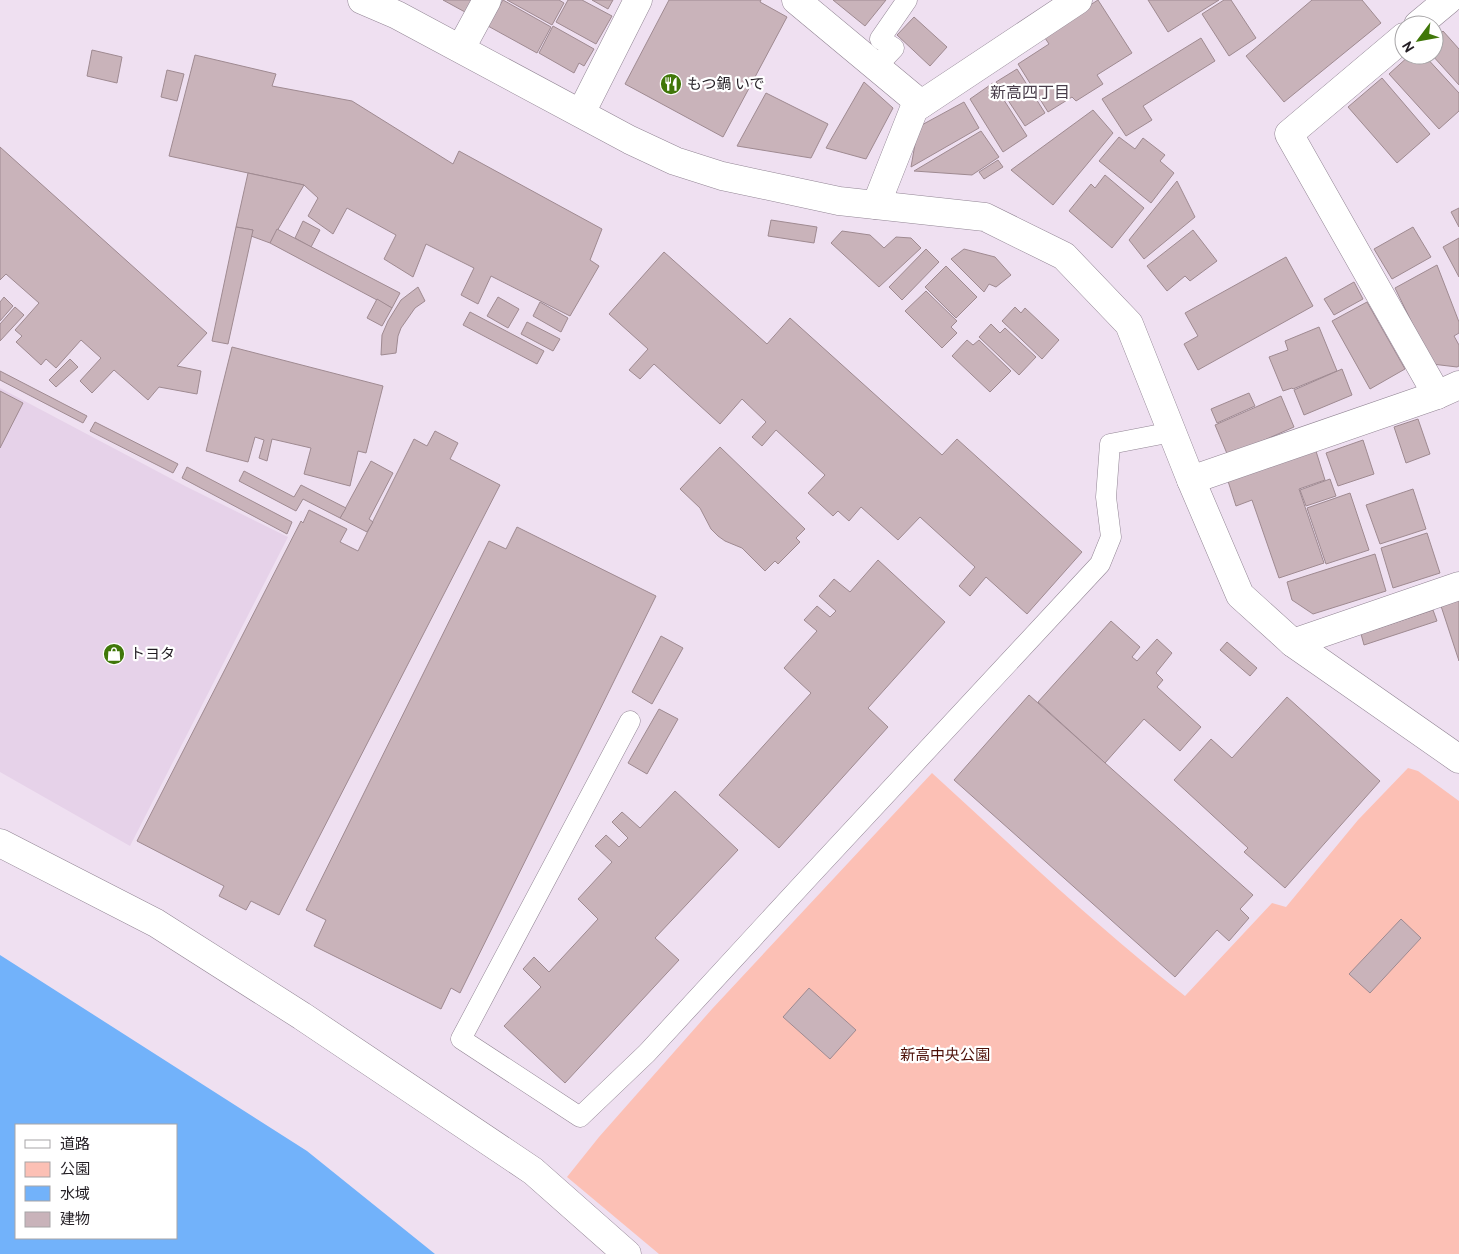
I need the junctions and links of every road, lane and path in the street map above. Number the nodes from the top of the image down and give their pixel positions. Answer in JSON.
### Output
{"nodes":[{"id":1,"x":362,"y":0,"type":"edge"},
{"id":2,"x":487,"y":0,"type":"edge"},
{"id":3,"x":638,"y":0,"type":"edge"},
{"id":4,"x":796,"y":0,"type":"edge"},
{"id":5,"x":907,"y":0,"type":"edge"},
{"id":6,"x":1078,"y":0,"type":"edge"},
{"id":7,"x":1448,"y":0,"type":"edge"},
{"id":8,"x":1430,"y":15,"type":"edge"},
{"id":9,"x":1394,"y":45,"type":"edge"},
{"id":10,"x":461,"y":48,"type":"junction"},
{"id":11,"x":876,"y":67,"type":"junction"},
{"id":12,"x":921,"y":104,"type":"junction"},
{"id":13,"x":581,"y":113,"type":"junction"},
{"id":14,"x":876,"y":205,"type":"junction"},
{"id":15,"x":1448,"y":390,"type":"edge"},
{"id":16,"x":1172,"y":432,"type":"junction"},
{"id":17,"x":1191,"y":480,"type":"junction"},
{"id":18,"x":1459,"y":586,"type":"edge"},
{"id":19,"x":1293,"y":644,"type":"junction"},
{"id":20,"x":630,"y":721,"type":"dead end"},
{"id":21,"x":1459,"y":759,"type":"edge"},
{"id":22,"x":0,"y":843,"type":"edge"},
{"id":23,"x":627,"y":1254,"type":"edge"}],
"edges":[{"from":1,"to":10,"type":"street"},
{"from":2,"to":10,"type":"street"},
{"from":3,"to":13,"type":"street"},
{"from":4,"to":11,"type":"street"},
{"from":5,"to":11,"type":"lane"},
{"from":6,"to":12,"type":"street"},
{"from":7,"to":8,"type":"street"},
{"from":9,"to":15,"type":"street"},
{"from":10,"to":13,"type":"street"},
{"from":11,"to":12,"type":"street"},
{"from":12,"to":14,"type":"street"},
{"from":13,"to":14,"type":"street"},
{"from":14,"to":16,"type":"street"},
{"from":15,"to":17,"type":"street"},
{"from":16,"to":17,"type":"street"},
{"from":16,"to":20,"type":"lane"},
{"from":17,"to":19,"type":"street"},
{"from":18,"to":19,"type":"street"},
{"from":19,"to":21,"type":"street"},
{"from":22,"to":23,"type":"street"}]}
